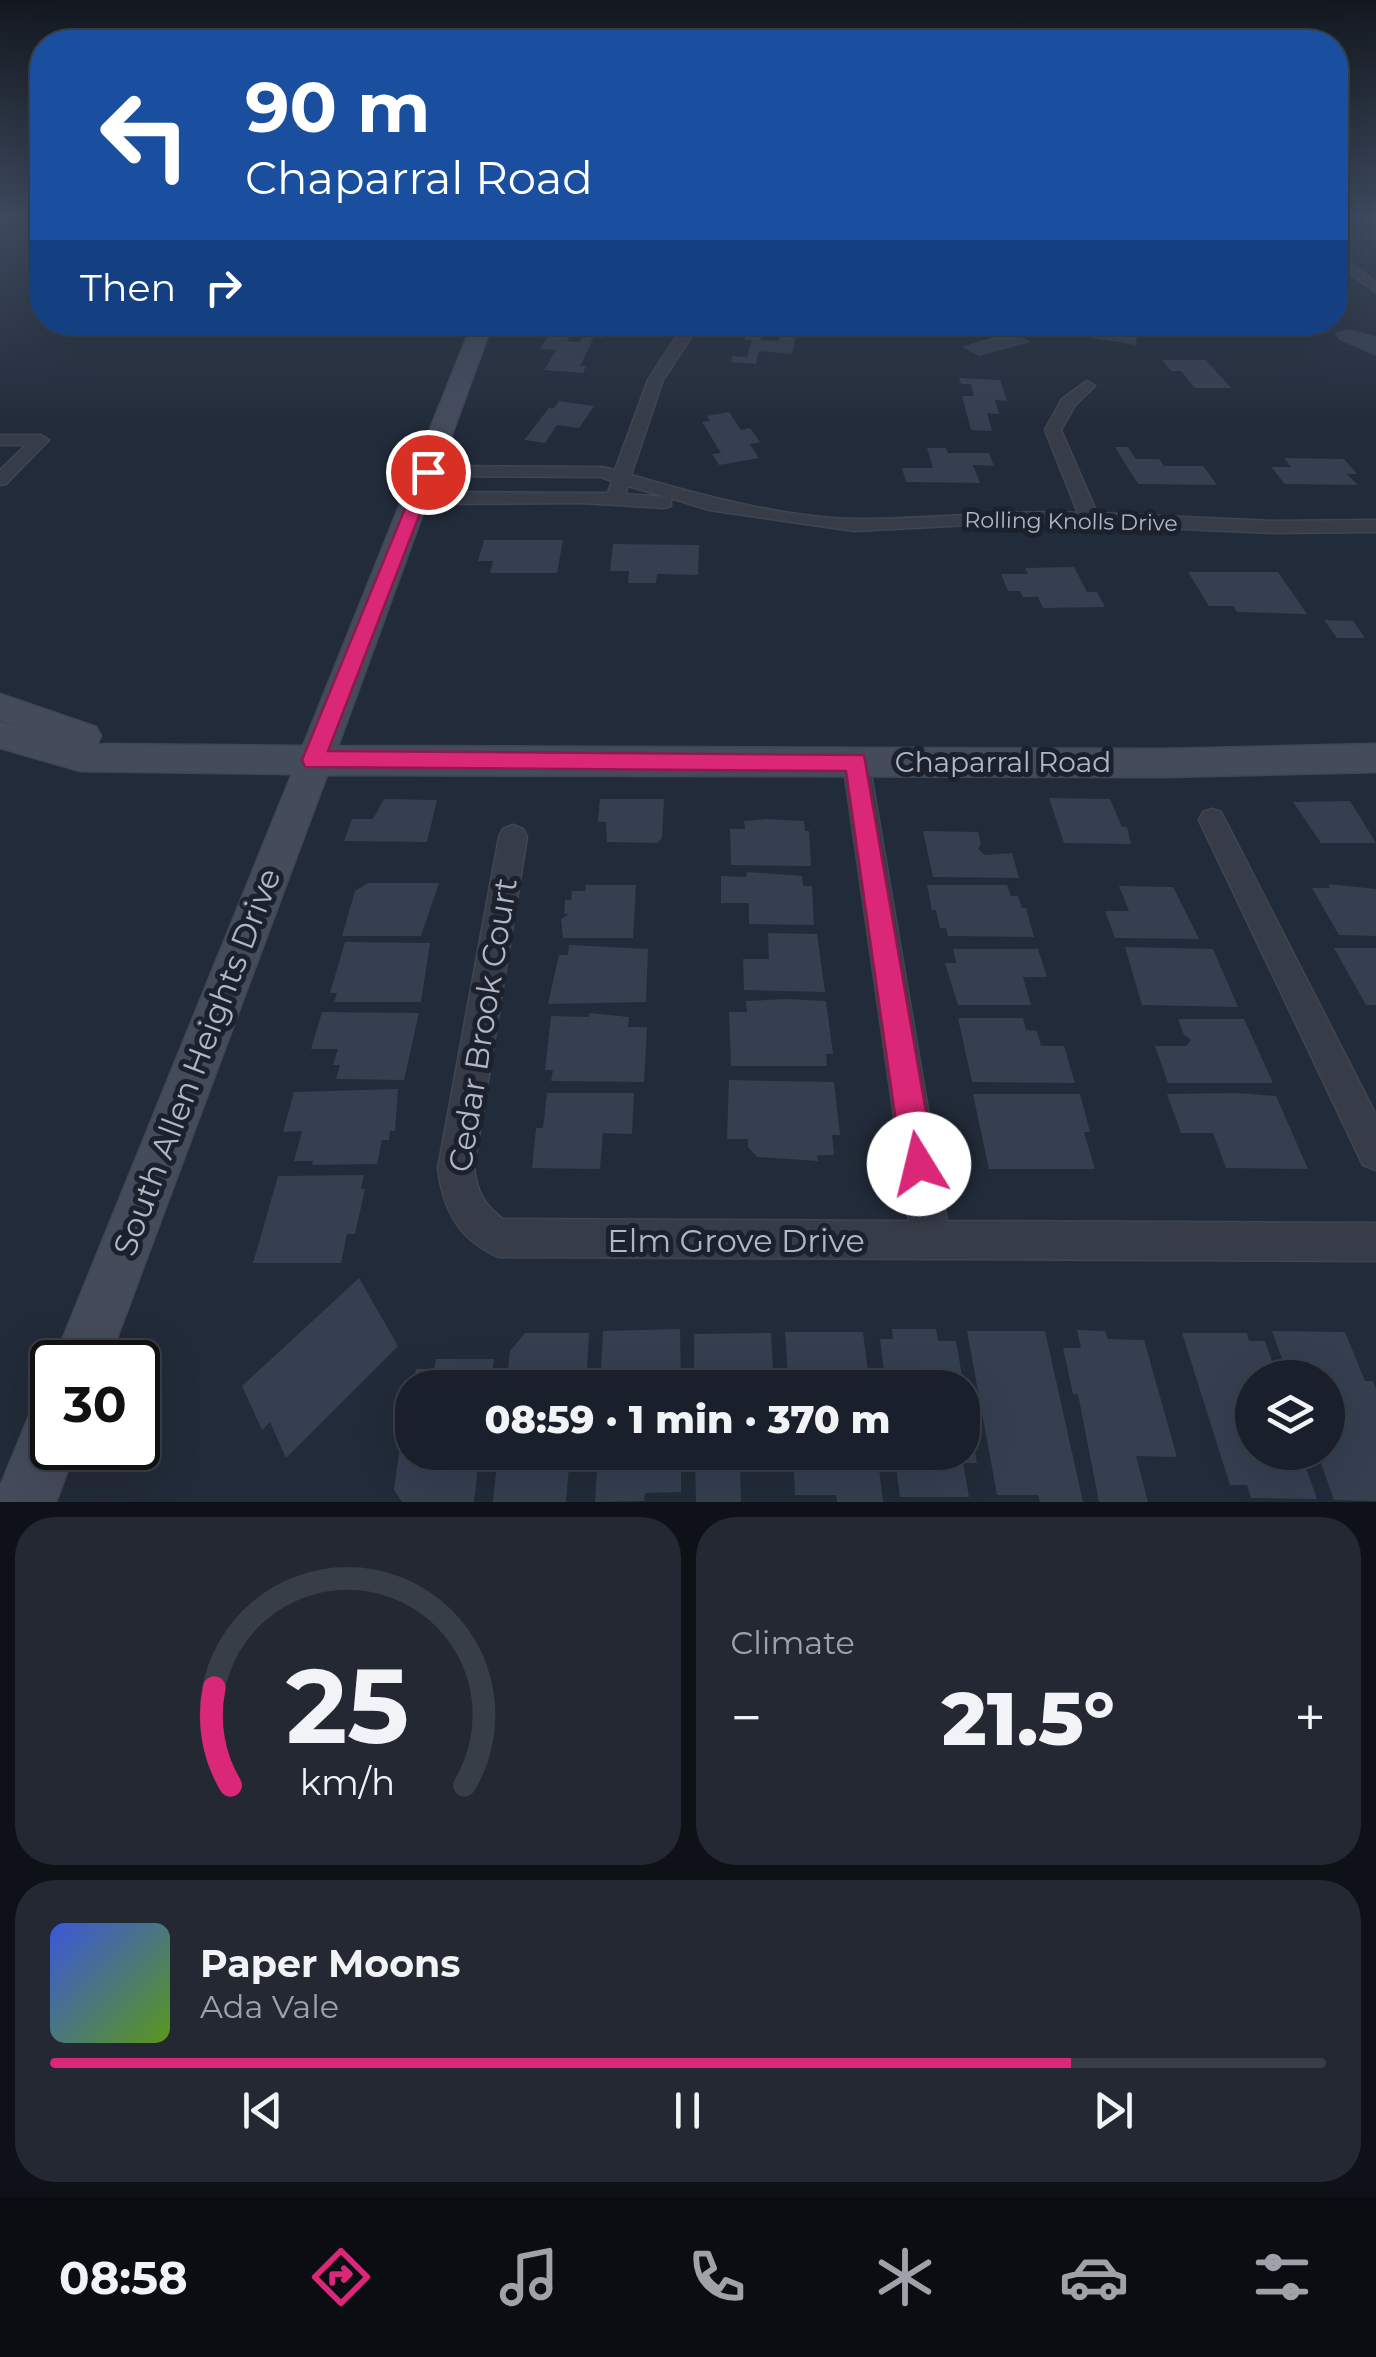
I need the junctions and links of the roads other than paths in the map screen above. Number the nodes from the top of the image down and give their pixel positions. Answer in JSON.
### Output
{"nodes":[{"id":1,"x":477,"y":335,"type":"edge"},
{"id":2,"x":685,"y":335,"type":"edge"},
{"id":3,"x":1087,"y":386,"type":"dead end"},
{"id":4,"x":0,"y":440,"type":"edge"},
{"id":5,"x":492,"y":471,"type":"junction"},
{"id":6,"x":428,"y":472,"type":"junction"},
{"id":7,"x":621,"y":478,"type":"junction"},
{"id":8,"x":0,"y":480,"type":"edge"},
{"id":9,"x":483,"y":497,"type":"junction"},
{"id":10,"x":417,"y":498,"type":"junction"},
{"id":11,"x":615,"y":498,"type":"junction"},
{"id":12,"x":708,"y":504,"type":"junction"},
{"id":13,"x":1090,"y":518,"type":"junction"},
{"id":14,"x":1376,"y":526,"type":"edge"},
{"id":15,"x":0,"y":708,"type":"edge"},
{"id":16,"x":0,"y":735,"type":"edge"},
{"id":17,"x":1376,"y":758,"type":"edge"},
{"id":18,"x":150,"y":760,"type":"junction"},
{"id":19,"x":314,"y":760,"type":"junction"},
{"id":20,"x":856,"y":762,"type":"junction"},
{"id":21,"x":1212,"y":820,"type":"dead end"},
{"id":22,"x":514,"y":837,"type":"dead end"},
{"id":23,"x":1376,"y":1152,"type":"edge"},
{"id":24,"x":466,"y":1212,"type":"joint"},
{"id":25,"x":931,"y":1241,"type":"junction"},
{"id":26,"x":1376,"y":1242,"type":"edge"},
{"id":27,"x":89,"y":1340,"type":"edge"},
{"id":28,"x":37,"y":1470,"type":"edge"},
{"id":29,"x":25,"y":1502,"type":"edge"}],
"edges":[{"from":1,"to":6,"type":"main road","name":"South Allen Heights Drive"},
{"from":2,"to":7,"type":"street"},
{"from":3,"to":13,"type":"street"},
{"from":4,"to":8,"type":"street"},
{"from":5,"to":6,"type":"street","name":"Rolling Knolls Drive"},
{"from":5,"to":7,"type":"street","name":"Rolling Knolls Drive"},
{"from":5,"to":9,"type":"street"},
{"from":6,"to":10,"type":"main road","name":"South Allen Heights Drive"},
{"from":7,"to":11,"type":"street"},
{"from":7,"to":12,"type":"street","name":"Rolling Knolls Drive"},
{"from":9,"to":10,"type":"street","name":"Rolling Knolls Drive"},
{"from":9,"to":11,"type":"street","name":"Rolling Knolls Drive"},
{"from":10,"to":19,"type":"main road","name":"South Allen Heights Drive"},
{"from":11,"to":12,"type":"street","name":"Rolling Knolls Drive"},
{"from":12,"to":13,"type":"street","name":"Rolling Knolls Drive"},
{"from":13,"to":14,"type":"street","name":"Rolling Knolls Drive"},
{"from":15,"to":18,"type":"main road","name":"Chaparral Road"},
{"from":16,"to":18,"type":"main road","name":"Chaparral Road"},
{"from":17,"to":20,"type":"main road","name":"Chaparral Road"},
{"from":18,"to":19,"type":"main road","name":"Chaparral Road"},
{"from":19,"to":20,"type":"main road","name":"Chaparral Road"},
{"from":19,"to":27,"type":"main road","name":"South Allen Heights Drive"},
{"from":20,"to":25,"type":"street"},
{"from":21,"to":23,"type":"street"},
{"from":22,"to":24,"type":"street","name":"Cedar Brook Court"},
{"from":24,"to":25,"type":"street","name":"Elm Grove Drive"},
{"from":25,"to":26,"type":"street","name":"Elm Grove Drive"},
{"from":28,"to":29,"type":"main road"}]}
